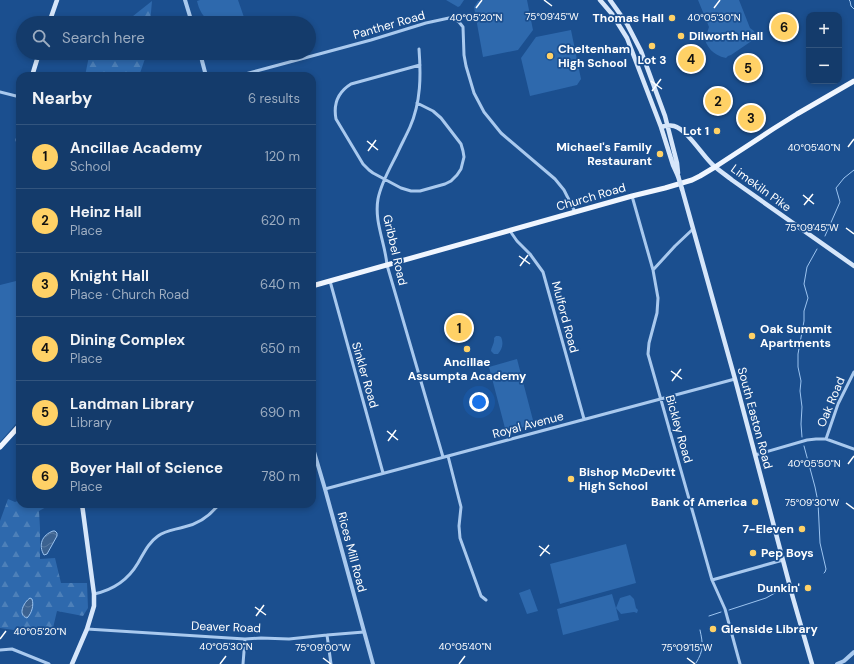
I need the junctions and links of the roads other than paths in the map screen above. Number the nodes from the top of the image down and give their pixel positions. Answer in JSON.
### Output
{"nodes":[{"id":1,"x":57,"y":0,"type":"edge"},
{"id":2,"x":185,"y":0,"type":"edge"},
{"id":3,"x":600,"y":0,"type":"edge"},
{"id":4,"x":610,"y":0,"type":"edge"},
{"id":5,"x":51,"y":16,"type":"edge"},
{"id":6,"x":190,"y":16,"type":"edge"},
{"id":7,"x":419,"y":49,"type":"dead end"},
{"id":8,"x":316,"y":55,"type":"edge"},
{"id":9,"x":37,"y":60,"type":"edge"},
{"id":10,"x":202,"y":60,"type":"edge"},
{"id":11,"x":297,"y":60,"type":"edge"},
{"id":12,"x":420,"y":65,"type":"junction"},
{"id":13,"x":33,"y":72,"type":"edge"},
{"id":14,"x":205,"y":72,"type":"edge"},
{"id":15,"x":253,"y":72,"type":"edge"},
{"id":16,"x":854,"y":81,"type":"edge"},
{"id":17,"x":0,"y":92,"type":"edge"},
{"id":18,"x":16,"y":96,"type":"edge"},
{"id":19,"x":417,"y":104,"type":"junction"},
{"id":20,"x":668,"y":126,"type":"junction"},
{"id":21,"x":661,"y":127,"type":"junction"},
{"id":22,"x":715,"y":167,"type":"junction"},
{"id":23,"x":678,"y":176,"type":"junction"},
{"id":24,"x":384,"y":180,"type":"junction"},
{"id":25,"x":632,"y":196,"type":"junction"},
{"id":26,"x":575,"y":212,"type":"junction"},
{"id":27,"x":693,"y":229,"type":"junction"},
{"id":28,"x":510,"y":230,"type":"junction"},
{"id":29,"x":387,"y":264,"type":"junction"},
{"id":30,"x":854,"y":266,"type":"edge"},
{"id":31,"x":653,"y":270,"type":"junction"},
{"id":32,"x":330,"y":281,"type":"junction"},
{"id":33,"x":316,"y":285,"type":"edge"},
{"id":34,"x":854,"y":372,"type":"edge"},
{"id":35,"x":735,"y":379,"type":"junction"},
{"id":36,"x":661,"y":399,"type":"junction"},
{"id":37,"x":584,"y":419,"type":"junction"},
{"id":38,"x":16,"y":429,"type":"edge"},
{"id":39,"x":826,"y":439,"type":"junction"},
{"id":40,"x":0,"y":447,"type":"edge"},
{"id":41,"x":854,"y":450,"type":"edge"},
{"id":42,"x":448,"y":456,"type":"junction"},
{"id":43,"x":754,"y":456,"type":"junction"},
{"id":44,"x":443,"y":457,"type":"junction"},
{"id":45,"x":316,"y":459,"type":"edge"},
{"id":46,"x":383,"y":473,"type":"junction"},
{"id":47,"x":325,"y":489,"type":"junction"},
{"id":48,"x":83,"y":508,"type":"edge"},
{"id":49,"x":215,"y":508,"type":"edge"},
{"id":50,"x":783,"y":560,"type":"junction"},
{"id":51,"x":712,"y":580,"type":"junction"},
{"id":52,"x":94,"y":594,"type":"junction"},
{"id":53,"x":486,"y":600,"type":"dead end"},
{"id":54,"x":87,"y":629,"type":"junction"},
{"id":55,"x":364,"y":632,"type":"junction"},
{"id":56,"x":327,"y":634,"type":"junction"},
{"id":57,"x":245,"y":639,"type":"junction"},
{"id":58,"x":0,"y":650,"type":"edge"},
{"id":59,"x":854,"y":652,"type":"edge"},
{"id":60,"x":49,"y":664,"type":"edge"},
{"id":61,"x":72,"y":664,"type":"edge"},
{"id":62,"x":243,"y":664,"type":"edge"},
{"id":63,"x":331,"y":664,"type":"edge"},
{"id":64,"x":373,"y":664,"type":"edge"},
{"id":65,"x":740,"y":664,"type":"edge"},
{"id":66,"x":812,"y":664,"type":"edge"},
{"id":67,"x":837,"y":664,"type":"edge"}],
"edges":[{"from":1,"to":5,"type":"main road"},
{"from":2,"to":6,"type":"street"},
{"from":3,"to":21,"type":"main road","name":"South Easton Road"},
{"from":4,"to":20,"type":"main road","name":"South Easton Road"},
{"from":7,"to":12,"type":"street","name":"Gribbel Road"},
{"from":8,"to":26,"type":"street","name":"Panther Road"},
{"from":9,"to":13,"type":"main road"},
{"from":10,"to":14,"type":"street"},
{"from":11,"to":15,"type":"street","name":"Panther Road"},
{"from":12,"to":19,"type":"street","name":"Gribbel Road"},
{"from":12,"to":24,"type":"street"},
{"from":16,"to":22,"type":"main road","name":"Church Road"},
{"from":17,"to":18,"type":"street"},
{"from":19,"to":24,"type":"street","name":"Gribbel Road"},
{"from":19,"to":24,"type":"street"},
{"from":20,"to":21,"type":"main road"},
{"from":20,"to":22,"type":"main road","name":"Limekiln Pike"},
{"from":20,"to":23,"type":"main road","name":"South Easton Road"},
{"from":21,"to":23,"type":"main road","name":"South Easton Road"},
{"from":22,"to":25,"type":"main road","name":"Church Road"},
{"from":22,"to":30,"type":"main road","name":"Limekiln Pike"},
{"from":23,"to":27,"type":"main road","name":"South Easton Road","bridge":true},
{"from":24,"to":29,"type":"street","name":"Gribbel Road"},
{"from":25,"to":26,"type":"main road","name":"Church Road"},
{"from":25,"to":31,"type":"street","name":"Bickley Road"},
{"from":26,"to":28,"type":"main road","name":"Church Road"},
{"from":27,"to":31,"type":"street"},
{"from":27,"to":35,"type":"main road","name":"South Easton Road"},
{"from":28,"to":29,"type":"main road","name":"Church Road"},
{"from":28,"to":37,"type":"street","name":"Mulford Road"},
{"from":29,"to":32,"type":"main road","name":"Church Road"},
{"from":29,"to":44,"type":"street","name":"Gribbel Road"},
{"from":31,"to":36,"type":"street","name":"Bickley Road"},
{"from":32,"to":33,"type":"main road","name":"Church Road"},
{"from":32,"to":46,"type":"street","name":"Sinkler Road"},
{"from":34,"to":39,"type":"street","name":"Oak Road"},
{"from":35,"to":36,"type":"street","name":"Royal Avenue"},
{"from":35,"to":43,"type":"main road","name":"South Easton Road"},
{"from":36,"to":37,"type":"street","name":"Royal Avenue"},
{"from":36,"to":51,"type":"street","name":"Bickley Road"},
{"from":37,"to":42,"type":"street","name":"Royal Avenue"},
{"from":38,"to":40,"type":"main road"},
{"from":39,"to":41,"type":"street"},
{"from":39,"to":43,"type":"street"},
{"from":42,"to":44,"type":"street","name":"Royal Avenue"},
{"from":42,"to":53,"type":"street"},
{"from":43,"to":50,"type":"main road","name":"South Easton Road"},
{"from":44,"to":46,"type":"street","name":"Royal Avenue"},
{"from":45,"to":47,"type":"street","name":"Rices Mill Road"},
{"from":46,"to":47,"type":"street","name":"Royal Avenue"},
{"from":47,"to":55,"type":"street","name":"Rices Mill Road"},
{"from":48,"to":52,"type":"main road"},
{"from":49,"to":52,"type":"street"},
{"from":50,"to":51,"type":"street"},
{"from":50,"to":66,"type":"main road","name":"South Easton Road"},
{"from":51,"to":65,"type":"street","name":"Bickley Road"},
{"from":52,"to":54,"type":"main road"},
{"from":54,"to":57,"type":"street","name":"Deaver Road"},
{"from":54,"to":61,"type":"main road"},
{"from":55,"to":56,"type":"street","name":"Deaver Road"},
{"from":55,"to":64,"type":"street","name":"Rices Mill Road"},
{"from":56,"to":57,"type":"street","name":"Deaver Road"},
{"from":56,"to":63,"type":"street"},
{"from":57,"to":62,"type":"street"},
{"from":58,"to":60,"type":"street"},
{"from":59,"to":67,"type":"street"}]}
